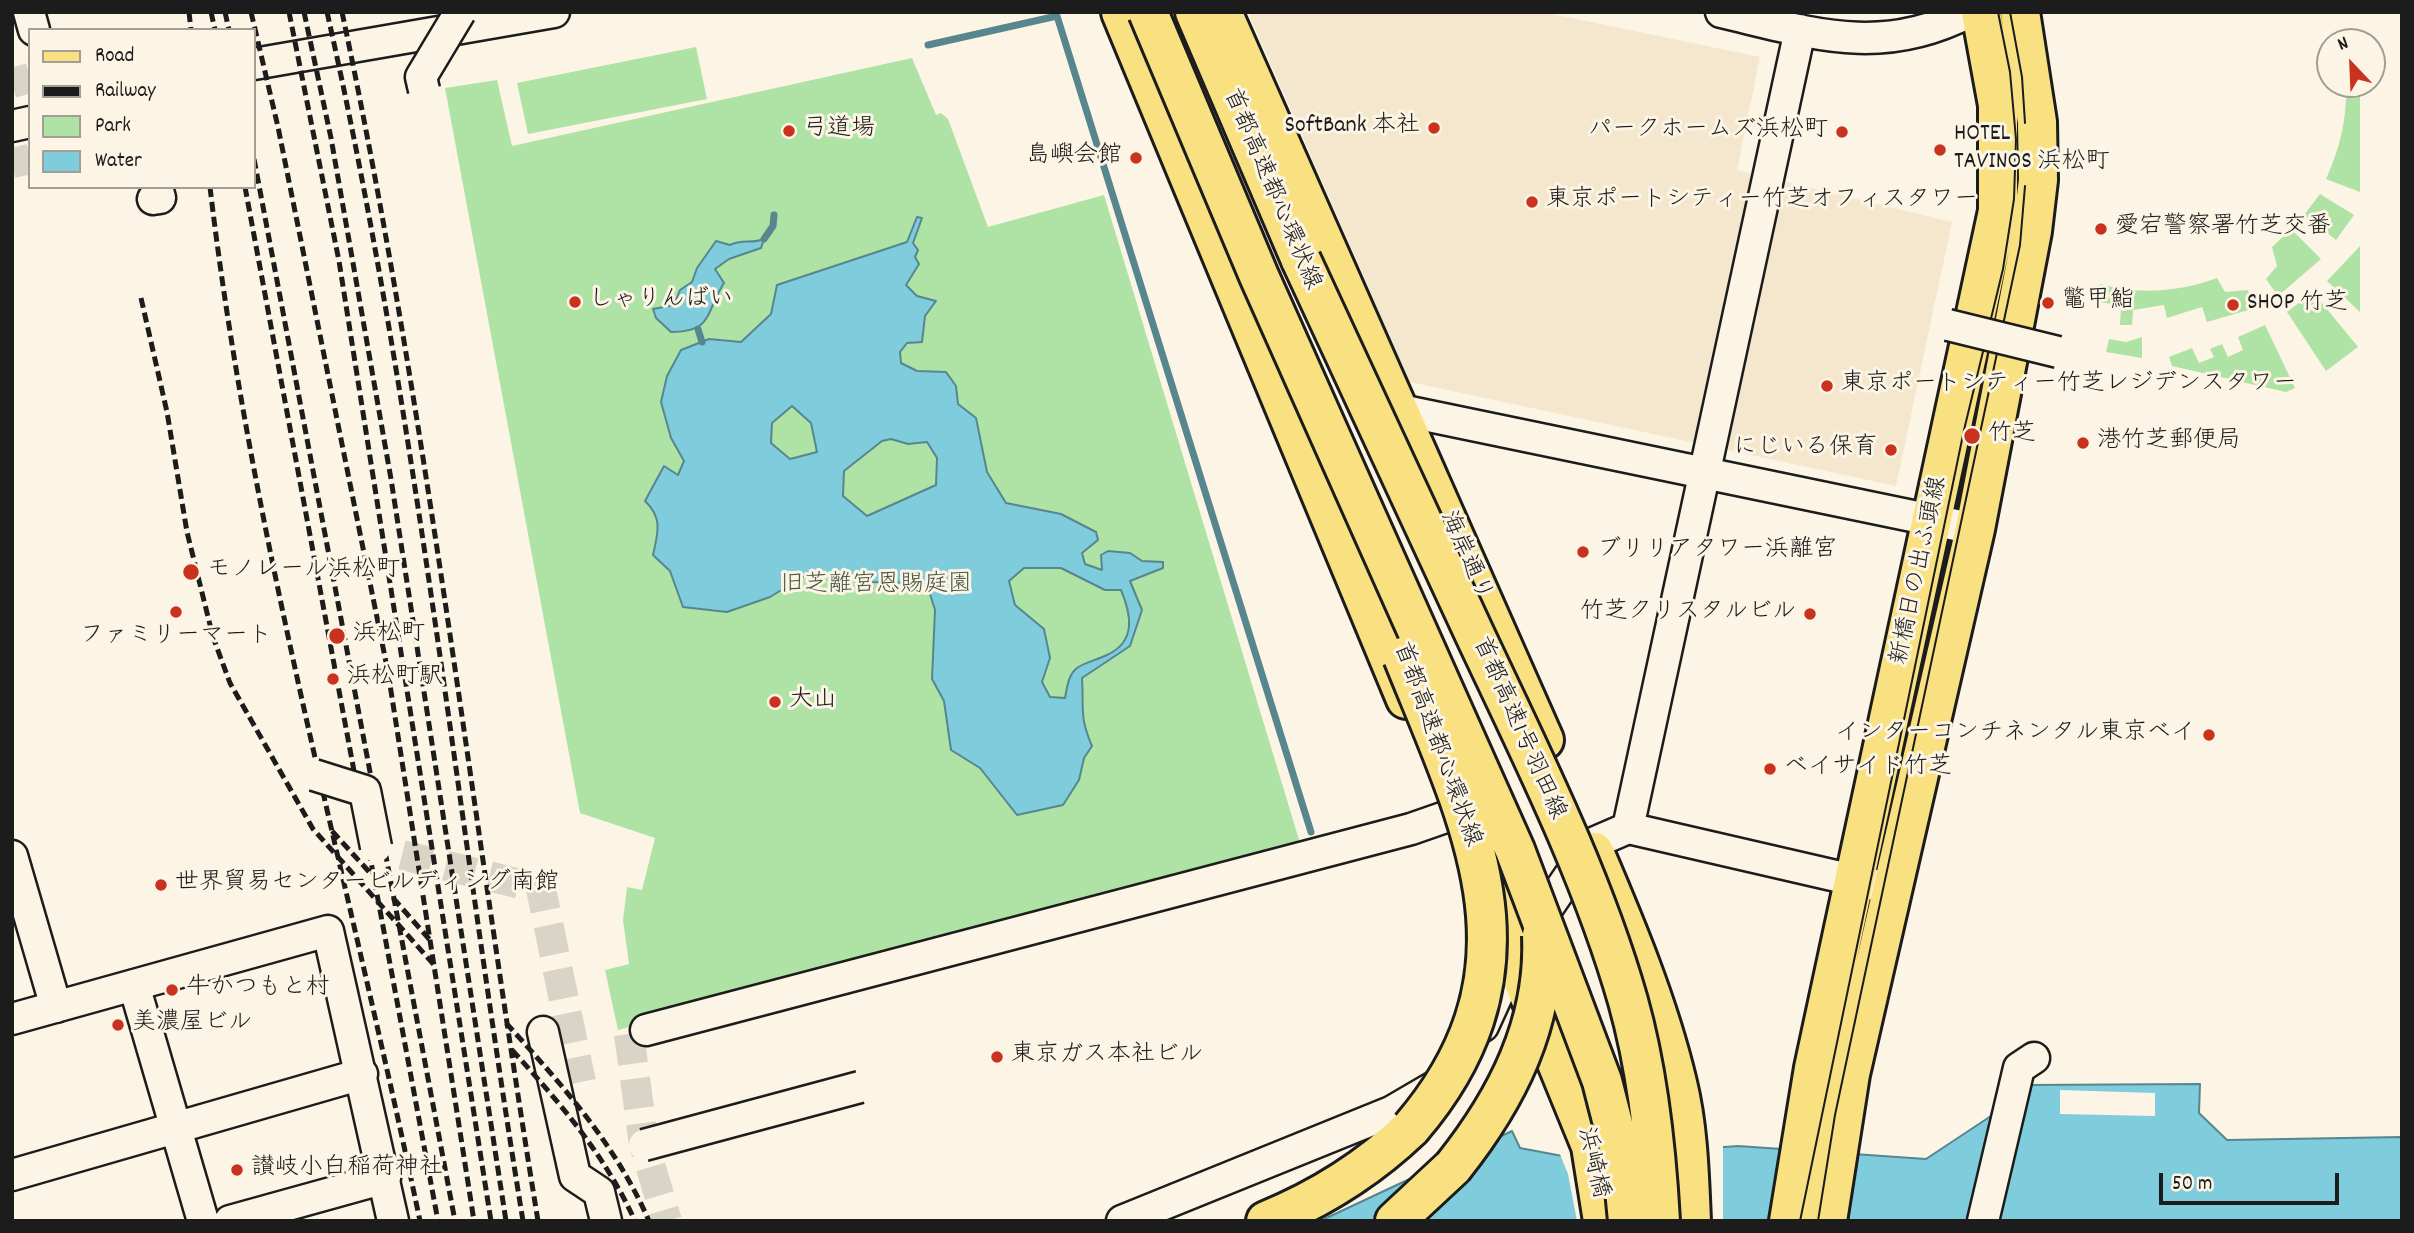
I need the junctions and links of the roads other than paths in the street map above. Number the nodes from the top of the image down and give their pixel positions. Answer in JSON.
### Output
{"nodes":[{"id":1,"x":460,"y":12,"type":"edge"},
{"id":2,"x":554,"y":12,"type":"edge"},
{"id":3,"x":1121,"y":12,"type":"edge"},
{"id":4,"x":1148,"y":12,"type":"edge"},
{"id":5,"x":1168,"y":12,"type":"edge"},
{"id":6,"x":1195,"y":12,"type":"edge"},
{"id":7,"x":1222,"y":12,"type":"edge"},
{"id":8,"x":1721,"y":12,"type":"edge"},
{"id":9,"x":1969,"y":12,"type":"edge"},
{"id":10,"x":1981,"y":12,"type":"edge"},
{"id":11,"x":2020,"y":12,"type":"edge"},
{"id":12,"x":416,"y":20,"type":"edge"},
{"id":13,"x":1800,"y":30,"type":"junction"},
{"id":14,"x":256,"y":63,"type":"edge"},
{"id":15,"x":424,"y":90,"type":"dead end"},
{"id":16,"x":1205,"y":214,"type":"junction"},
{"id":17,"x":1301,"y":260,"type":"junction"},
{"id":18,"x":1259,"y":276,"type":"junction"},
{"id":19,"x":1948,"y":325,"type":"dead end"},
{"id":20,"x":2059,"y":352,"type":"dead end"},
{"id":21,"x":1400,"y":410,"type":"junction"},
{"id":22,"x":1704,"y":471,"type":"junction"},
{"id":23,"x":1931,"y":519,"type":"junction"},
{"id":24,"x":1975,"y":529,"type":"junction"},
{"id":25,"x":314,"y":775,"type":"dead end"},
{"id":26,"x":1454,"y":814,"type":"junction"},
{"id":27,"x":1628,"y":828,"type":"junction"},
{"id":28,"x":1591,"y":844,"type":"junction"},
{"id":29,"x":376,"y":847,"type":"dead end"},
{"id":30,"x":12,"y":856,"type":"edge"},
{"id":31,"x":1855,"y":878,"type":"junction"},
{"id":32,"x":1892,"y":890,"type":"junction"},
{"id":33,"x":1515,"y":956,"type":"junction"},
{"id":34,"x":134,"y":985,"type":"junction"},
{"id":35,"x":55,"y":1007,"type":"junction"},
{"id":36,"x":12,"y":1019,"type":"edge"},
{"id":37,"x":646,"y":1030,"type":"dead end"},
{"id":38,"x":543,"y":1032,"type":"dead end"},
{"id":39,"x":2034,"y":1058,"type":"dead end"},
{"id":40,"x":362,"y":1074,"type":"junction"},
{"id":41,"x":860,"y":1087,"type":"dead end"},
{"id":42,"x":176,"y":1127,"type":"junction"},
{"id":43,"x":644,"y":1144,"type":"dead end"},
{"id":44,"x":12,"y":1175,"type":"edge"},
{"id":45,"x":385,"y":1178,"type":"junction"},
{"id":46,"x":202,"y":1221,"type":"edge"},
{"id":47,"x":230,"y":1221,"type":"edge"},
{"id":48,"x":393,"y":1221,"type":"edge"},
{"id":49,"x":606,"y":1221,"type":"edge"},
{"id":50,"x":1122,"y":1221,"type":"edge"},
{"id":51,"x":1266,"y":1221,"type":"edge"},
{"id":52,"x":1395,"y":1221,"type":"edge"},
{"id":53,"x":1603,"y":1221,"type":"edge"},
{"id":54,"x":1628,"y":1221,"type":"edge"},
{"id":55,"x":1660,"y":1221,"type":"edge"},
{"id":56,"x":1691,"y":1221,"type":"edge"},
{"id":57,"x":1789,"y":1221,"type":"edge"},
{"id":58,"x":1827,"y":1221,"type":"edge"},
{"id":59,"x":1983,"y":1221,"type":"edge"}],
"edges":[{"from":1,"to":15,"type":"street","bridge":true},
{"from":2,"to":12,"type":"street"},
{"from":3,"to":16,"type":"main road"},
{"from":4,"to":18,"type":"main road","name":"首都高速都心環状線","bridge":true},
{"from":5,"to":16,"type":"main road"},
{"from":6,"to":17,"type":"main road","name":"首都高速都心環状線"},
{"from":7,"to":21,"type":"main road","name":"海岸通り"},
{"from":8,"to":13,"type":"street"},
{"from":9,"to":13,"type":"street"},
{"from":10,"to":23,"type":"main road","name":"新橋日の出ふ頭線"},
{"from":11,"to":24,"type":"main road","name":"新橋日の出ふ頭線"},
{"from":12,"to":14,"type":"street"},
{"from":13,"to":22,"type":"street"},
{"from":16,"to":26,"type":"main road"},
{"from":17,"to":52,"type":"main road","name":"首都高速都心環状線","bridge":true},
{"from":17,"to":55,"type":"main road","name":"首都高速1号羽田線","bridge":true},
{"from":18,"to":51,"type":"main road","name":"首都高速都心環状線","bridge":true},
{"from":18,"to":54,"type":"main road","name":"首都高速都心環状線","bridge":true},
{"from":19,"to":20,"type":"street","bridge":true},
{"from":21,"to":22,"type":"street"},
{"from":21,"to":28,"type":"main road","name":"海岸通り"},
{"from":22,"to":23,"type":"street"},
{"from":22,"to":27,"type":"street"},
{"from":23,"to":24,"type":"street"},
{"from":23,"to":31,"type":"main road","name":"新橋日の出ふ頭線"},
{"from":24,"to":32,"type":"main road","name":"新橋日の出ふ頭線"},
{"from":25,"to":29,"type":"street","bridge":true},
{"from":26,"to":33,"type":"main road"},
{"from":26,"to":37,"type":"street"},
{"from":27,"to":28,"type":"street"},
{"from":27,"to":31,"type":"street"},
{"from":28,"to":33,"type":"street"},
{"from":28,"to":56,"type":"main road","name":"海岸通り"},
{"from":30,"to":35,"type":"street"},
{"from":31,"to":32,"type":"street"},
{"from":31,"to":57,"type":"main road","name":"新橋日の出ふ頭線"},
{"from":32,"to":58,"type":"main road","name":"新橋日の出ふ頭線"},
{"from":33,"to":50,"type":"street"},
{"from":33,"to":53,"type":"main road","name":"浜崎橋"},
{"from":34,"to":35,"type":"street"},
{"from":34,"to":40,"type":"street"},
{"from":34,"to":42,"type":"street"},
{"from":35,"to":36,"type":"street"},
{"from":38,"to":49,"type":"street"},
{"from":39,"to":59,"type":"street"},
{"from":40,"to":42,"type":"street"},
{"from":40,"to":45,"type":"street"},
{"from":41,"to":43,"type":"street","bridge":true},
{"from":42,"to":44,"type":"street"},
{"from":42,"to":46,"type":"street"},
{"from":45,"to":47,"type":"street"},
{"from":45,"to":48,"type":"street"}]}
